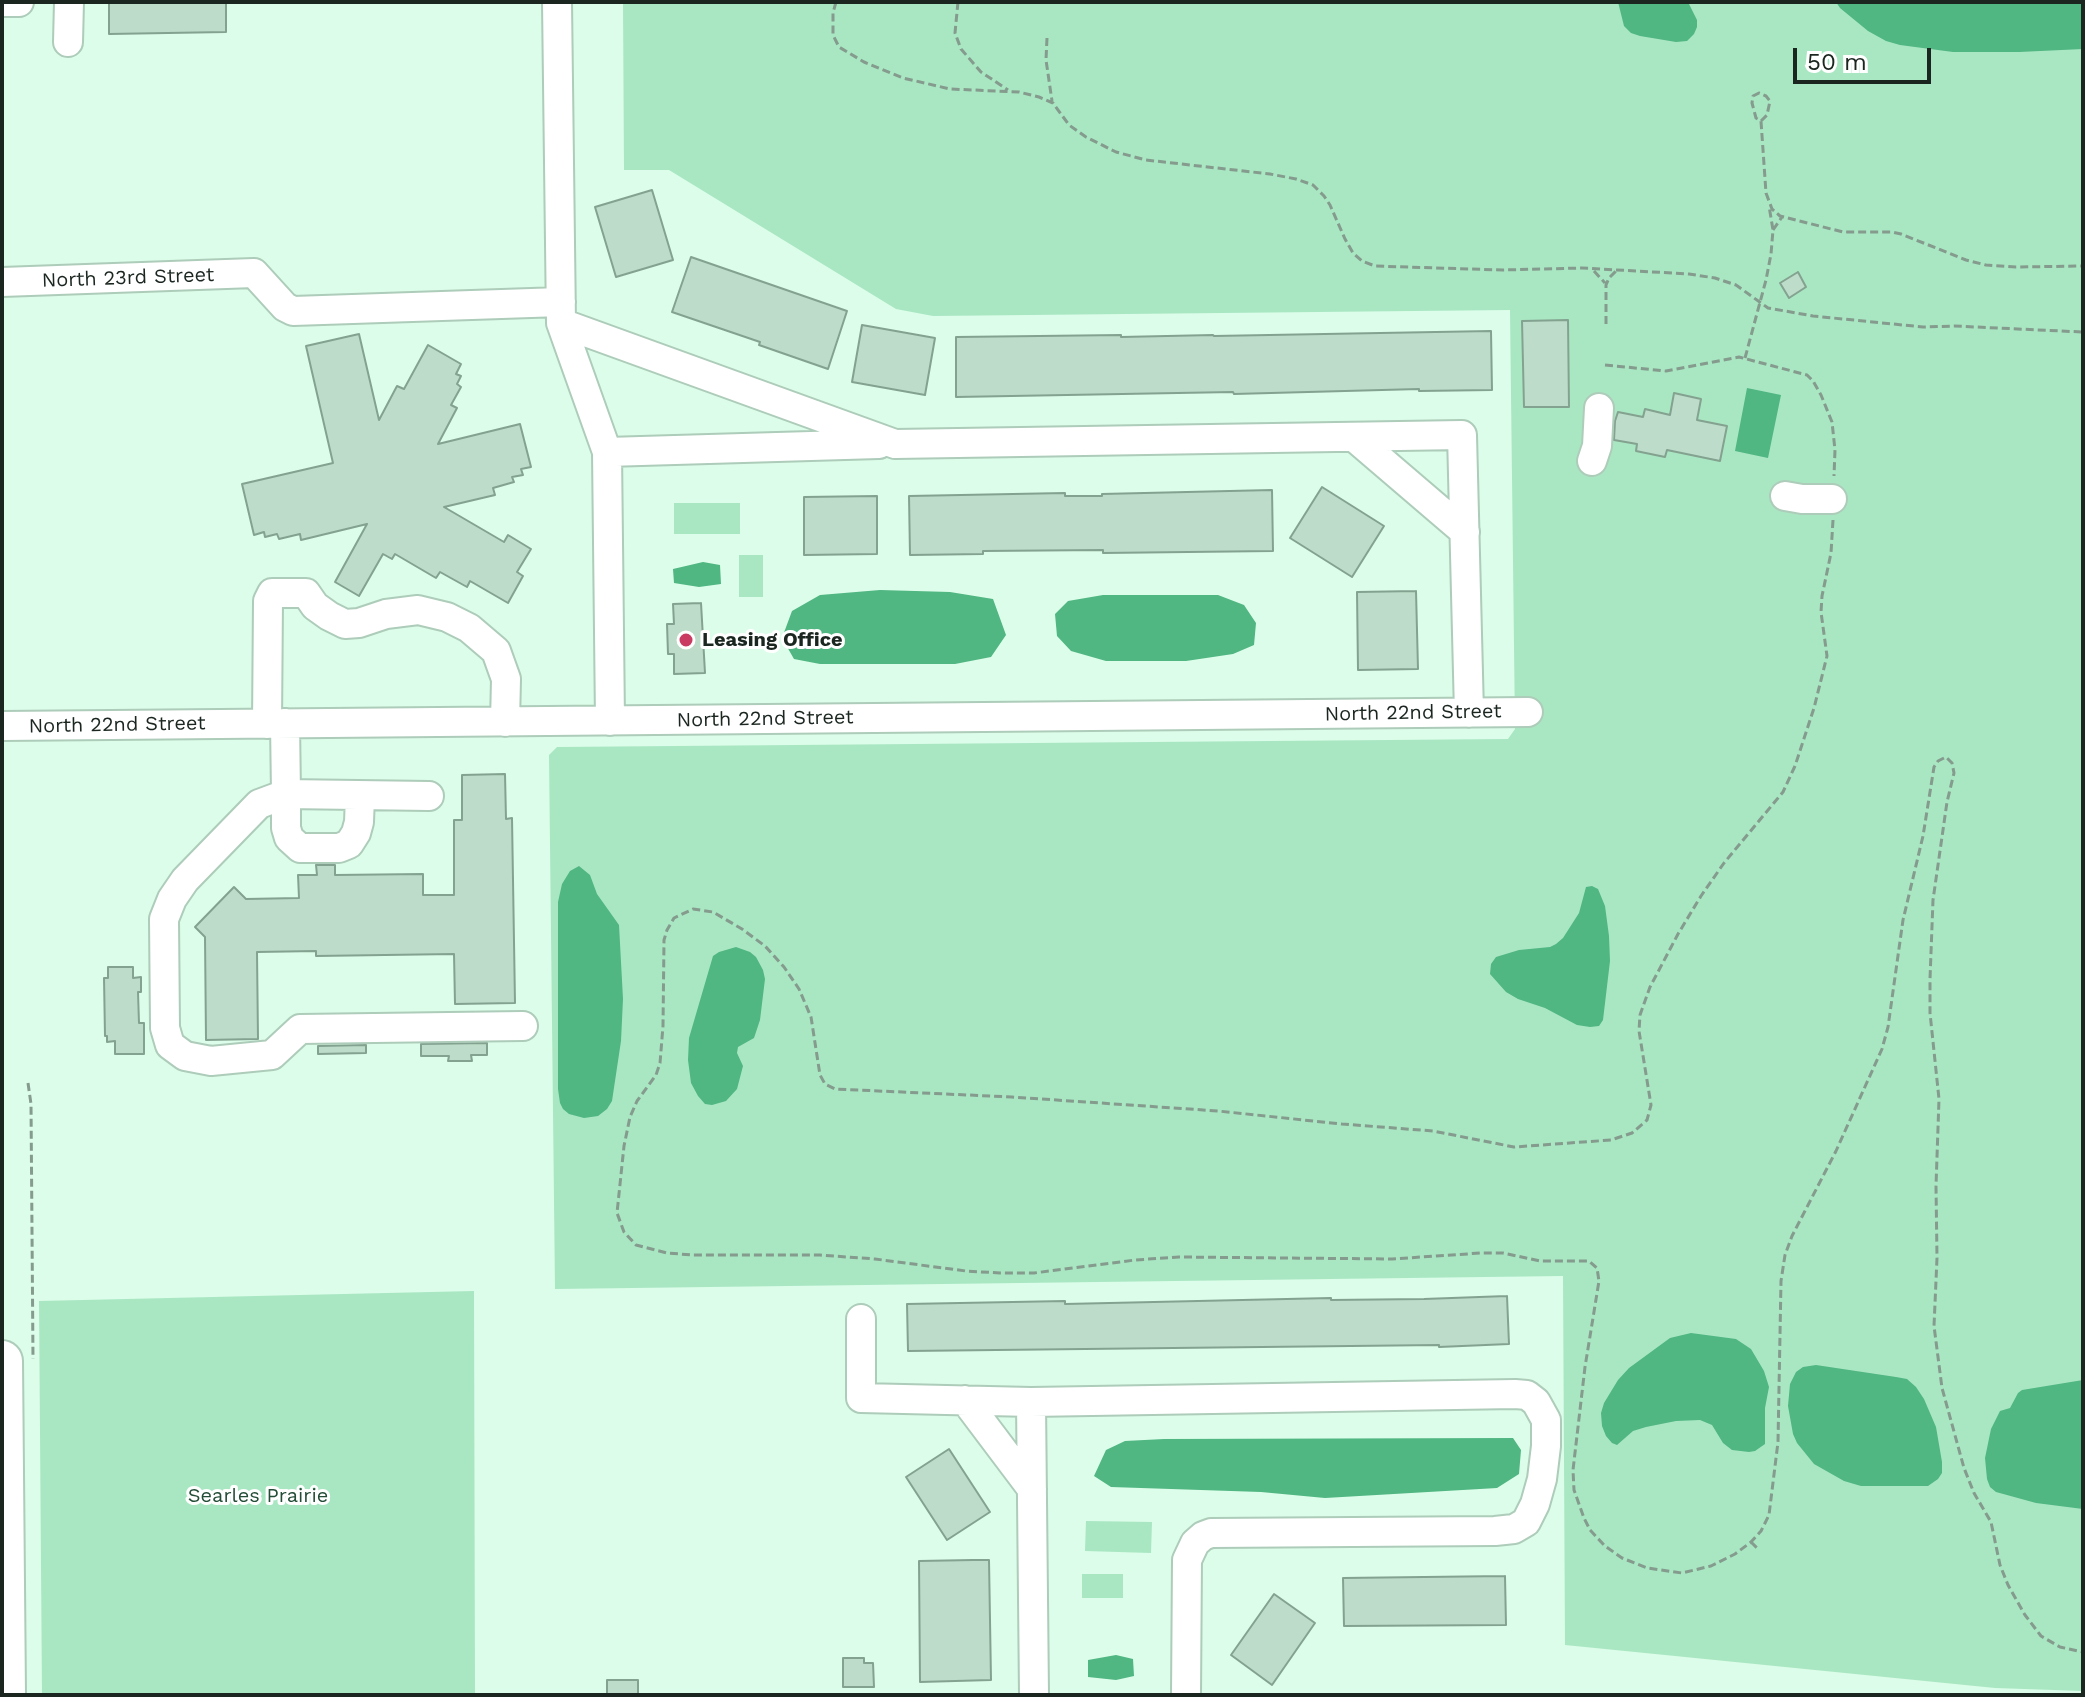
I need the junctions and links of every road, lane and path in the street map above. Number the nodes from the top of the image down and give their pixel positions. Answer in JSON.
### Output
{"nodes":[{"id":1,"x":2,"y":2,"type":"edge"},
{"id":2,"x":19,"y":2,"type":"edge"},
{"id":3,"x":69,"y":2,"type":"edge"},
{"id":4,"x":557,"y":2,"type":"edge"},
{"id":5,"x":836,"y":2,"type":"edge"},
{"id":6,"x":958,"y":2,"type":"edge"},
{"id":7,"x":1047,"y":38,"type":"dead end"},
{"id":8,"x":68,"y":42,"type":"dead end"},
{"id":9,"x":1011,"y":92,"type":"junction"},
{"id":10,"x":1053,"y":103,"type":"junction"},
{"id":11,"x":1761,"y":121,"type":"junction"},
{"id":12,"x":1768,"y":202,"type":"junction"},
{"id":13,"x":1783,"y":217,"type":"junction"},
{"id":14,"x":1773,"y":230,"type":"junction"},
{"id":15,"x":2083,"y":266,"type":"edge"},
{"id":16,"x":1591,"y":269,"type":"junction"},
{"id":17,"x":1617,"y":270,"type":"junction"},
{"id":18,"x":2,"y":282,"type":"edge"},
{"id":19,"x":1606,"y":285,"type":"junction"},
{"id":20,"x":1759,"y":303,"type":"junction"},
{"id":21,"x":561,"y":312,"type":"junction"},
{"id":22,"x":1606,"y":324,"type":"dead end"},
{"id":23,"x":2083,"y":332,"type":"edge"},
{"id":24,"x":1745,"y":358,"type":"junction"},
{"id":25,"x":1605,"y":365,"type":"dead end"},
{"id":26,"x":1599,"y":408,"type":"dead end"},
{"id":27,"x":1354,"y":437,"type":"junction"},
{"id":28,"x":895,"y":444,"type":"junction"},
{"id":29,"x":607,"y":452,"type":"junction"},
{"id":30,"x":1592,"y":461,"type":"dead end"},
{"id":31,"x":1785,"y":496,"type":"dead end"},
{"id":32,"x":1832,"y":499,"type":"junction"},
{"id":33,"x":1465,"y":532,"type":"junction"},
{"id":34,"x":1528,"y":712,"type":"dead end"},
{"id":35,"x":1469,"y":713,"type":"junction"},
{"id":36,"x":610,"y":721,"type":"junction"},
{"id":37,"x":505,"y":722,"type":"junction"},
{"id":38,"x":276,"y":724,"type":"junction"},
{"id":39,"x":2,"y":726,"type":"edge"},
{"id":40,"x":286,"y":794,"type":"junction"},
{"id":41,"x":360,"y":796,"type":"junction"},
{"id":42,"x":429,"y":796,"type":"dead end"},
{"id":43,"x":523,"y":1026,"type":"dead end"},
{"id":44,"x":861,"y":1319,"type":"dead end"},
{"id":45,"x":2,"y":1361,"type":"edge"},
{"id":46,"x":965,"y":1400,"type":"junction"},
{"id":47,"x":1031,"y":1402,"type":"junction"},
{"id":48,"x":1032,"y":1489,"type":"junction"},
{"id":49,"x":1751,"y":1542,"type":"junction"},
{"id":50,"x":1759,"y":1550,"type":"dead end"},
{"id":51,"x":3,"y":1572,"type":"edge"},
{"id":52,"x":2083,"y":1652,"type":"edge"},
{"id":53,"x":5,"y":1695,"type":"edge"},
{"id":54,"x":1034,"y":1695,"type":"edge"},
{"id":55,"x":1186,"y":1695,"type":"edge"}],
"edges":[{"from":1,"to":2,"type":"street"},
{"from":3,"to":8,"type":"street"},
{"from":4,"to":21,"type":"street"},
{"from":5,"to":9,"type":"path"},
{"from":6,"to":9,"type":"path"},
{"from":7,"to":10,"type":"path"},
{"from":9,"to":10,"type":"path"},
{"from":10,"to":16,"type":"path"},
{"from":11,"to":11,"type":"path"},
{"from":11,"to":12,"type":"path"},
{"from":12,"to":13,"type":"path"},
{"from":12,"to":14,"type":"path"},
{"from":13,"to":14,"type":"path"},
{"from":13,"to":15,"type":"path"},
{"from":14,"to":20,"type":"path"},
{"from":16,"to":17,"type":"path"},
{"from":16,"to":19,"type":"path"},
{"from":17,"to":19,"type":"path"},
{"from":17,"to":20,"type":"path"},
{"from":18,"to":21,"type":"street","name":"North 23rd Street"},
{"from":19,"to":22,"type":"path"},
{"from":20,"to":23,"type":"path"},
{"from":20,"to":24,"type":"path"},
{"from":21,"to":28,"type":"street"},
{"from":21,"to":29,"type":"street"},
{"from":24,"to":25,"type":"path"},
{"from":24,"to":32,"type":"path"},
{"from":26,"to":30,"type":"street"},
{"from":27,"to":28,"type":"street"},
{"from":27,"to":33,"type":"street"},
{"from":27,"to":33,"type":"street"},
{"from":28,"to":29,"type":"street"},
{"from":29,"to":36,"type":"street"},
{"from":31,"to":32,"type":"street"},
{"from":32,"to":49,"type":"path"},
{"from":33,"to":35,"type":"street"},
{"from":34,"to":35,"type":"street","name":"North 22nd Street"},
{"from":35,"to":36,"type":"street","name":"North 22nd Street"},
{"from":36,"to":37,"type":"street","name":"North 22nd Street"},
{"from":37,"to":38,"type":"street","name":"North 22nd Street"},
{"from":37,"to":38,"type":"street"},
{"from":38,"to":39,"type":"street","name":"North 22nd Street"},
{"from":38,"to":40,"type":"street"},
{"from":40,"to":41,"type":"street"},
{"from":40,"to":41,"type":"street"},
{"from":40,"to":43,"type":"street"},
{"from":41,"to":42,"type":"street"},
{"from":44,"to":46,"type":"street"},
{"from":45,"to":51,"type":"highway"},
{"from":46,"to":47,"type":"street"},
{"from":46,"to":48,"type":"street"},
{"from":47,"to":48,"type":"street"},
{"from":47,"to":55,"type":"street"},
{"from":48,"to":54,"type":"street"},
{"from":49,"to":50,"type":"path"},
{"from":49,"to":52,"type":"path"},
{"from":51,"to":53,"type":"highway"}]}
